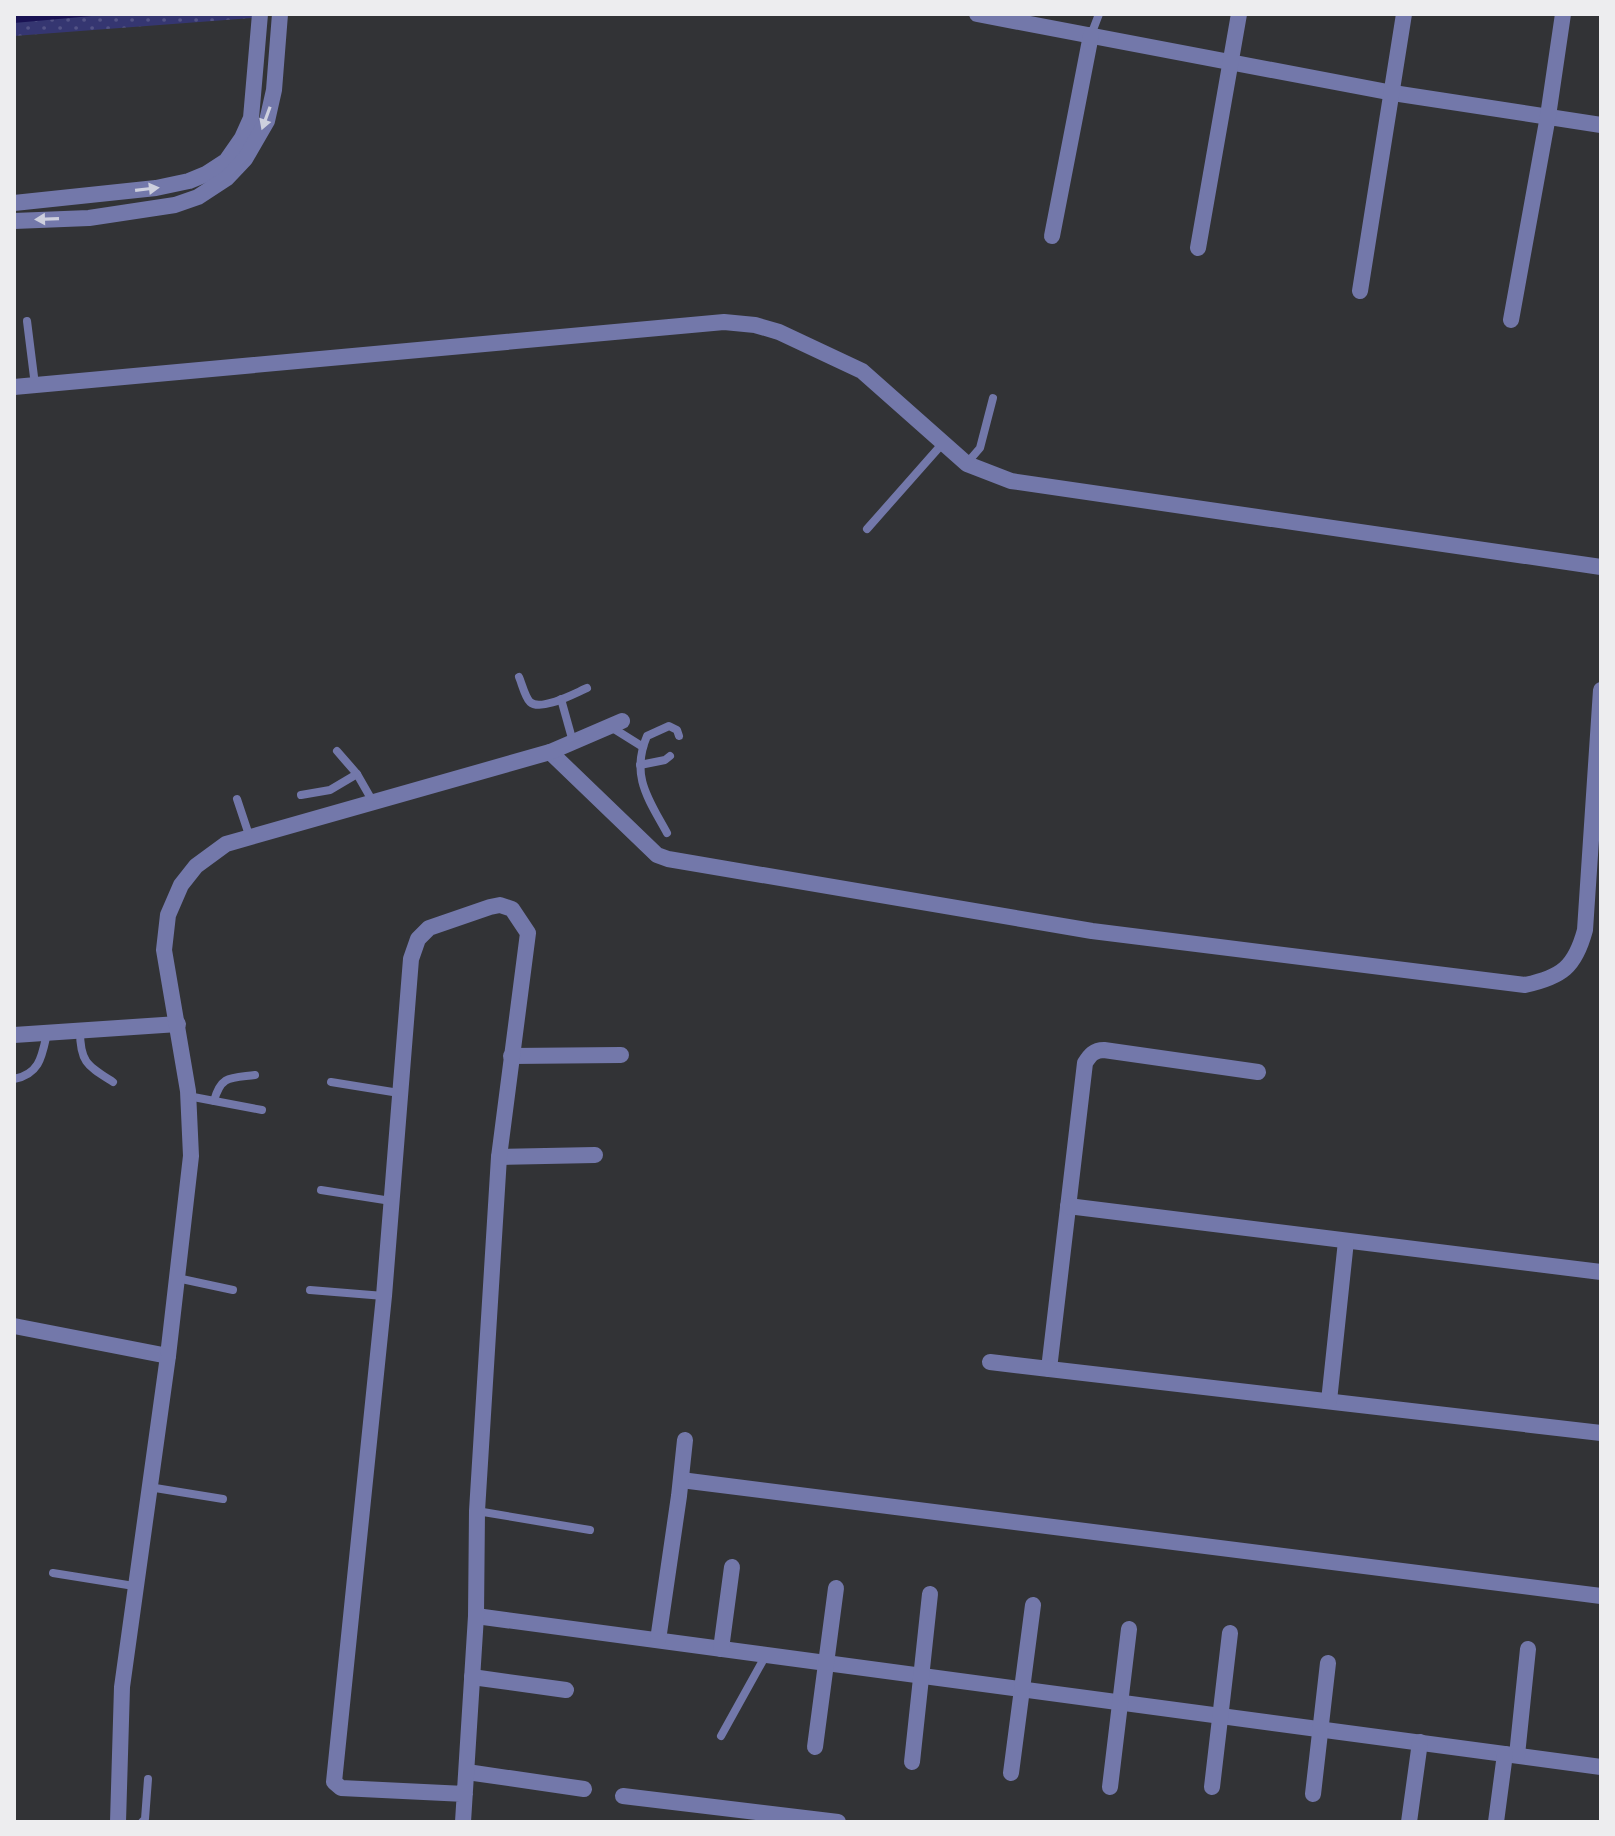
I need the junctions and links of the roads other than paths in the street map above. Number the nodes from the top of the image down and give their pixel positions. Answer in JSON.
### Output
{"nodes":[{"id":1,"x":260,"y":14,"type":"edge"},
{"id":2,"x":280,"y":14,"type":"edge"},
{"id":3,"x":977,"y":14,"type":"edge"},
{"id":4,"x":1099,"y":14,"type":"edge"},
{"id":5,"x":1239,"y":14,"type":"edge"},
{"id":6,"x":1404,"y":14,"type":"edge"},
{"id":7,"x":1563,"y":14,"type":"edge"},
{"id":8,"x":1061,"y":21,"type":"edge"},
{"id":9,"x":1091,"y":35,"type":"junction"},
{"id":10,"x":1230,"y":62,"type":"junction"},
{"id":11,"x":254,"y":80,"type":"junction"},
{"id":12,"x":274,"y":80,"type":"junction"},
{"id":13,"x":1393,"y":93,"type":"junction"},
{"id":14,"x":1548,"y":116,"type":"junction"},
{"id":15,"x":1601,"y":125,"type":"edge"},
{"id":16,"x":14,"y":203,"type":"edge"},
{"id":17,"x":14,"y":221,"type":"edge"},
{"id":18,"x":1052,"y":236,"type":"dead end"},
{"id":19,"x":1198,"y":248,"type":"dead end"},
{"id":20,"x":1360,"y":291,"type":"dead end"},
{"id":21,"x":1511,"y":320,"type":"dead end"},
{"id":22,"x":27,"y":321,"type":"dead end"},
{"id":23,"x":35,"y":385,"type":"junction"},
{"id":24,"x":14,"y":387,"type":"edge"},
{"id":25,"x":993,"y":398,"type":"dead end"},
{"id":26,"x":943,"y":443,"type":"junction"},
{"id":27,"x":967,"y":464,"type":"junction"},
{"id":28,"x":867,"y":529,"type":"dead end"},
{"id":29,"x":1601,"y":567,"type":"edge"},
{"id":30,"x":519,"y":677,"type":"dead end"},
{"id":31,"x":587,"y":688,"type":"dead end"},
{"id":32,"x":1601,"y":690,"type":"edge"},
{"id":33,"x":561,"y":699,"type":"junction"},
{"id":34,"x":616,"y":724,"type":"joint"},
{"id":35,"x":679,"y":736,"type":"dead end"},
{"id":36,"x":573,"y":742,"type":"junction"},
{"id":37,"x":643,"y":747,"type":"junction"},
{"id":38,"x":337,"y":751,"type":"dead end"},
{"id":39,"x":550,"y":752,"type":"junction"},
{"id":40,"x":670,"y":756,"type":"dead end"},
{"id":41,"x":640,"y":765,"type":"junction"},
{"id":42,"x":357,"y":774,"type":"junction"},
{"id":43,"x":301,"y":795,"type":"dead end"},
{"id":44,"x":237,"y":799,"type":"dead end"},
{"id":45,"x":373,"y":802,"type":"junction"},
{"id":46,"x":667,"y":833,"type":"dead end"},
{"id":47,"x":250,"y":838,"type":"junction"},
{"id":48,"x":178,"y":1024,"type":"junction"},
{"id":49,"x":80,"y":1031,"type":"junction"},
{"id":50,"x":47,"y":1033,"type":"junction"},
{"id":51,"x":14,"y":1035,"type":"edge"},
{"id":52,"x":621,"y":1055,"type":"dead end"},
{"id":53,"x":511,"y":1056,"type":"junction"},
{"id":54,"x":1258,"y":1072,"type":"dead end"},
{"id":55,"x":255,"y":1075,"type":"dead end"},
{"id":56,"x":14,"y":1079,"type":"edge"},
{"id":57,"x":113,"y":1082,"type":"dead end"},
{"id":58,"x":331,"y":1082,"type":"dead end"},
{"id":59,"x":399,"y":1093,"type":"junction"},
{"id":60,"x":188,"y":1096,"type":"junction"},
{"id":61,"x":214,"y":1101,"type":"junction"},
{"id":62,"x":262,"y":1110,"type":"dead end"},
{"id":63,"x":595,"y":1155,"type":"dead end"},
{"id":64,"x":499,"y":1157,"type":"junction"},
{"id":65,"x":321,"y":1190,"type":"dead end"},
{"id":66,"x":392,"y":1201,"type":"junction"},
{"id":67,"x":1068,"y":1206,"type":"junction"},
{"id":68,"x":1346,"y":1241,"type":"junction"},
{"id":69,"x":1601,"y":1272,"type":"edge"},
{"id":70,"x":177,"y":1278,"type":"junction"},
{"id":71,"x":233,"y":1290,"type":"dead end"},
{"id":72,"x":310,"y":1290,"type":"dead end"},
{"id":73,"x":384,"y":1296,"type":"junction"},
{"id":74,"x":14,"y":1326,"type":"edge"},
{"id":75,"x":168,"y":1356,"type":"junction"},
{"id":76,"x":990,"y":1362,"type":"dead end"},
{"id":77,"x":1049,"y":1369,"type":"junction"},
{"id":78,"x":1329,"y":1401,"type":"junction"},
{"id":79,"x":1600,"y":1427,"type":"edge"},
{"id":80,"x":685,"y":1440,"type":"dead end"},
{"id":81,"x":681,"y":1480,"type":"junction"},
{"id":82,"x":149,"y":1487,"type":"junction"},
{"id":83,"x":223,"y":1499,"type":"dead end"},
{"id":84,"x":477,"y":1511,"type":"junction"},
{"id":85,"x":590,"y":1530,"type":"dead end"},
{"id":86,"x":732,"y":1567,"type":"dead end"},
{"id":87,"x":53,"y":1573,"type":"dead end"},
{"id":88,"x":134,"y":1586,"type":"junction"},
{"id":89,"x":836,"y":1588,"type":"dead end"},
{"id":90,"x":930,"y":1594,"type":"dead end"},
{"id":91,"x":1601,"y":1596,"type":"edge"},
{"id":92,"x":1033,"y":1605,"type":"dead end"},
{"id":93,"x":476,"y":1616,"type":"junction"},
{"id":94,"x":1129,"y":1629,"type":"dead end"},
{"id":95,"x":1230,"y":1633,"type":"dead end"},
{"id":96,"x":658,"y":1640,"type":"junction"},
{"id":97,"x":721,"y":1649,"type":"junction"},
{"id":98,"x":1528,"y":1649,"type":"dead end"},
{"id":99,"x":766,"y":1655,"type":"junction"},
{"id":100,"x":825,"y":1663,"type":"junction"},
{"id":101,"x":1328,"y":1663,"type":"dead end"},
{"id":102,"x":920,"y":1675,"type":"junction"},
{"id":103,"x":472,"y":1677,"type":"junction"},
{"id":104,"x":1020,"y":1689,"type":"junction"},
{"id":105,"x":566,"y":1690,"type":"dead end"},
{"id":106,"x":1122,"y":1702,"type":"junction"},
{"id":107,"x":1222,"y":1716,"type":"junction"},
{"id":108,"x":1319,"y":1729,"type":"junction"},
{"id":109,"x":721,"y":1736,"type":"dead end"},
{"id":110,"x":1420,"y":1742,"type":"junction"},
{"id":111,"x":815,"y":1747,"type":"dead end"},
{"id":112,"x":1511,"y":1754,"type":"junction"},
{"id":113,"x":912,"y":1762,"type":"dead end"},
{"id":114,"x":1601,"y":1767,"type":"edge"},
{"id":115,"x":467,"y":1772,"type":"junction"},
{"id":116,"x":1011,"y":1773,"type":"dead end"},
{"id":117,"x":148,"y":1779,"type":"dead end"},
{"id":118,"x":1110,"y":1787,"type":"dead end"},
{"id":119,"x":1212,"y":1787,"type":"dead end"},
{"id":120,"x":584,"y":1789,"type":"dead end"},
{"id":121,"x":465,"y":1794,"type":"junction"},
{"id":122,"x":1313,"y":1794,"type":"dead end"},
{"id":123,"x":623,"y":1796,"type":"dead end"},
{"id":124,"x":118,"y":1822,"type":"edge"},
{"id":125,"x":142,"y":1822,"type":"edge"},
{"id":126,"x":463,"y":1822,"type":"edge"},
{"id":127,"x":838,"y":1822,"type":"edge"},
{"id":128,"x":1409,"y":1822,"type":"edge"},
{"id":129,"x":1496,"y":1822,"type":"edge"}],
"edges":[{"from":1,"to":11,"type":"street"},
{"from":2,"to":12,"type":"street"},
{"from":3,"to":8,"type":"street"},
{"from":4,"to":9,"type":"lane"},
{"from":5,"to":10,"type":"street"},
{"from":6,"to":13,"type":"street"},
{"from":7,"to":14,"type":"street"},
{"from":8,"to":9,"type":"street"},
{"from":9,"to":10,"type":"street"},
{"from":9,"to":18,"type":"street"},
{"from":10,"to":13,"type":"street"},
{"from":10,"to":19,"type":"street"},
{"from":11,"to":12,"type":"street"},
{"from":16,"to":11,"type":"street","one_way":true},
{"from":12,"to":17,"type":"street","one_way":true},
{"from":13,"to":14,"type":"street"},
{"from":13,"to":20,"type":"street"},
{"from":14,"to":15,"type":"street"},
{"from":14,"to":21,"type":"street"},
{"from":22,"to":23,"type":"lane"},
{"from":23,"to":24,"type":"street"},
{"from":23,"to":26,"type":"street"},
{"from":25,"to":27,"type":"lane"},
{"from":26,"to":27,"type":"street"},
{"from":26,"to":28,"type":"lane"},
{"from":27,"to":29,"type":"street"},
{"from":30,"to":33,"type":"lane"},
{"from":31,"to":33,"type":"lane"},
{"from":32,"to":39,"type":"street"},
{"from":33,"to":36,"type":"lane"},
{"from":34,"to":36,"type":"street"},
{"from":34,"to":37,"type":"lane"},
{"from":35,"to":37,"type":"lane"},
{"from":36,"to":39,"type":"street"},
{"from":37,"to":41,"type":"lane"},
{"from":38,"to":42,"type":"lane"},
{"from":39,"to":45,"type":"street"},
{"from":40,"to":41,"type":"lane"},
{"from":41,"to":46,"type":"lane"},
{"from":42,"to":43,"type":"lane"},
{"from":42,"to":45,"type":"lane"},
{"from":44,"to":47,"type":"lane"},
{"from":45,"to":47,"type":"street"},
{"from":47,"to":48,"type":"street"},
{"from":48,"to":49,"type":"street"},
{"from":48,"to":60,"type":"street"},
{"from":49,"to":50,"type":"street"},
{"from":49,"to":57,"type":"lane"},
{"from":50,"to":51,"type":"street"},
{"from":50,"to":56,"type":"lane"},
{"from":52,"to":53,"type":"street"},
{"from":53,"to":59,"type":"street"},
{"from":53,"to":64,"type":"street"},
{"from":54,"to":67,"type":"street"},
{"from":55,"to":61,"type":"lane"},
{"from":58,"to":59,"type":"lane"},
{"from":59,"to":66,"type":"street"},
{"from":60,"to":61,"type":"lane"},
{"from":60,"to":70,"type":"street"},
{"from":61,"to":62,"type":"lane"},
{"from":63,"to":64,"type":"street"},
{"from":64,"to":84,"type":"street"},
{"from":65,"to":66,"type":"lane"},
{"from":66,"to":73,"type":"street"},
{"from":67,"to":68,"type":"street"},
{"from":67,"to":77,"type":"street"},
{"from":68,"to":69,"type":"street"},
{"from":68,"to":78,"type":"street"},
{"from":70,"to":71,"type":"lane"},
{"from":70,"to":75,"type":"street"},
{"from":72,"to":73,"type":"lane"},
{"from":73,"to":121,"type":"street"},
{"from":74,"to":75,"type":"street"},
{"from":75,"to":82,"type":"street"},
{"from":76,"to":77,"type":"street"},
{"from":77,"to":78,"type":"street"},
{"from":78,"to":79,"type":"street"},
{"from":80,"to":81,"type":"street"},
{"from":81,"to":91,"type":"street"},
{"from":81,"to":96,"type":"street"},
{"from":82,"to":83,"type":"lane"},
{"from":82,"to":88,"type":"street"},
{"from":84,"to":85,"type":"lane"},
{"from":84,"to":93,"type":"street"},
{"from":86,"to":97,"type":"street"},
{"from":87,"to":88,"type":"lane"},
{"from":88,"to":124,"type":"street"},
{"from":89,"to":100,"type":"street"},
{"from":90,"to":102,"type":"street"},
{"from":92,"to":104,"type":"street"},
{"from":93,"to":96,"type":"street"},
{"from":93,"to":103,"type":"street"},
{"from":94,"to":106,"type":"street"},
{"from":95,"to":107,"type":"street"},
{"from":96,"to":97,"type":"street"},
{"from":97,"to":99,"type":"street"},
{"from":98,"to":112,"type":"street"},
{"from":99,"to":100,"type":"street"},
{"from":99,"to":109,"type":"lane"},
{"from":100,"to":102,"type":"street"},
{"from":100,"to":111,"type":"street"},
{"from":101,"to":108,"type":"street"},
{"from":102,"to":104,"type":"street"},
{"from":102,"to":113,"type":"street"},
{"from":103,"to":105,"type":"street"},
{"from":103,"to":115,"type":"street"},
{"from":104,"to":106,"type":"street"},
{"from":104,"to":116,"type":"street"},
{"from":106,"to":107,"type":"street"},
{"from":106,"to":118,"type":"street"},
{"from":107,"to":108,"type":"street"},
{"from":107,"to":119,"type":"street"},
{"from":108,"to":110,"type":"street"},
{"from":108,"to":122,"type":"street"},
{"from":110,"to":112,"type":"street"},
{"from":110,"to":128,"type":"street"},
{"from":112,"to":114,"type":"street"},
{"from":112,"to":129,"type":"street"},
{"from":115,"to":120,"type":"street"},
{"from":115,"to":121,"type":"street"},
{"from":117,"to":125,"type":"lane"},
{"from":121,"to":126,"type":"street"},
{"from":123,"to":127,"type":"street"}]}
